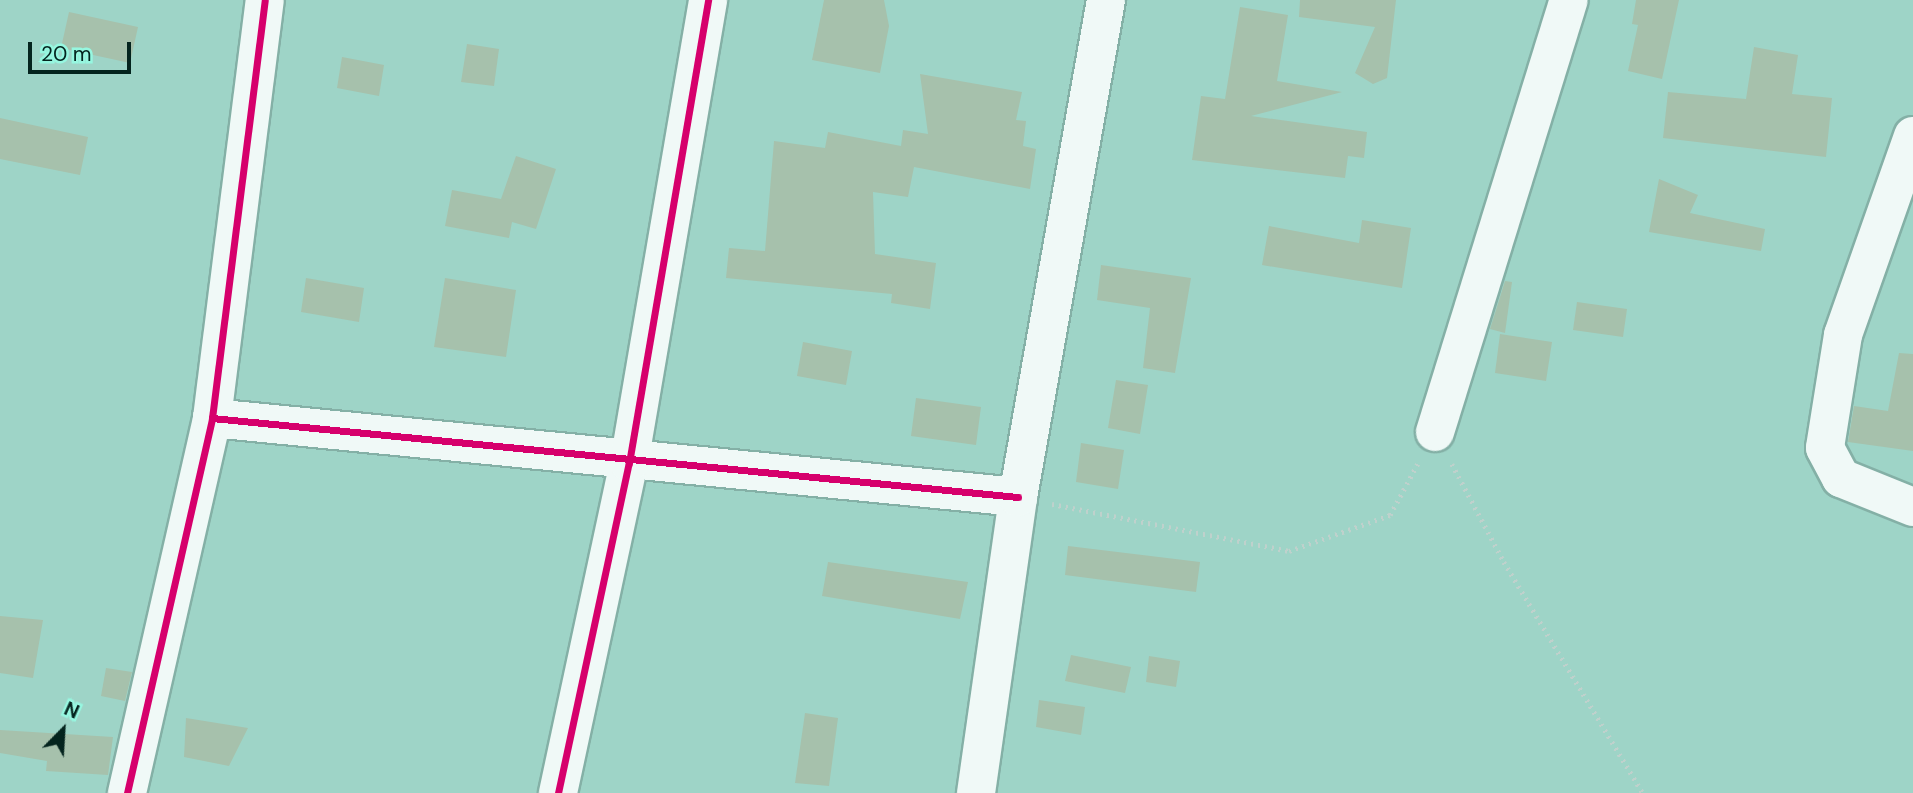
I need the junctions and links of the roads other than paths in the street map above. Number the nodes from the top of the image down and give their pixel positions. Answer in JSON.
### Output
{"nodes":[{"id":1,"x":265,"y":0,"type":"edge"},
{"id":2,"x":708,"y":0,"type":"edge"},
{"id":3,"x":1105,"y":0,"type":"edge"},
{"id":4,"x":1569,"y":0,"type":"edge"},
{"id":5,"x":1913,"y":136,"type":"edge"},
{"id":6,"x":212,"y":418,"type":"junction"},
{"id":7,"x":1435,"y":432,"type":"road end"},
{"id":8,"x":629,"y":463,"type":"junction"},
{"id":9,"x":1018,"y":497,"type":"junction"},
{"id":10,"x":1913,"y":507,"type":"edge"},
{"id":11,"x":127,"y":793,"type":"edge"},
{"id":12,"x":558,"y":793,"type":"edge"},
{"id":13,"x":976,"y":793,"type":"edge"}],
"edges":[{"from":1,"to":6,"type":"street"},
{"from":2,"to":8,"type":"street"},
{"from":3,"to":9,"type":"street"},
{"from":4,"to":7,"type":"street"},
{"from":5,"to":10,"type":"street"},
{"from":6,"to":8,"type":"street"},
{"from":6,"to":11,"type":"street"},
{"from":8,"to":9,"type":"street"},
{"from":8,"to":12,"type":"street"},
{"from":9,"to":13,"type":"street"}]}
